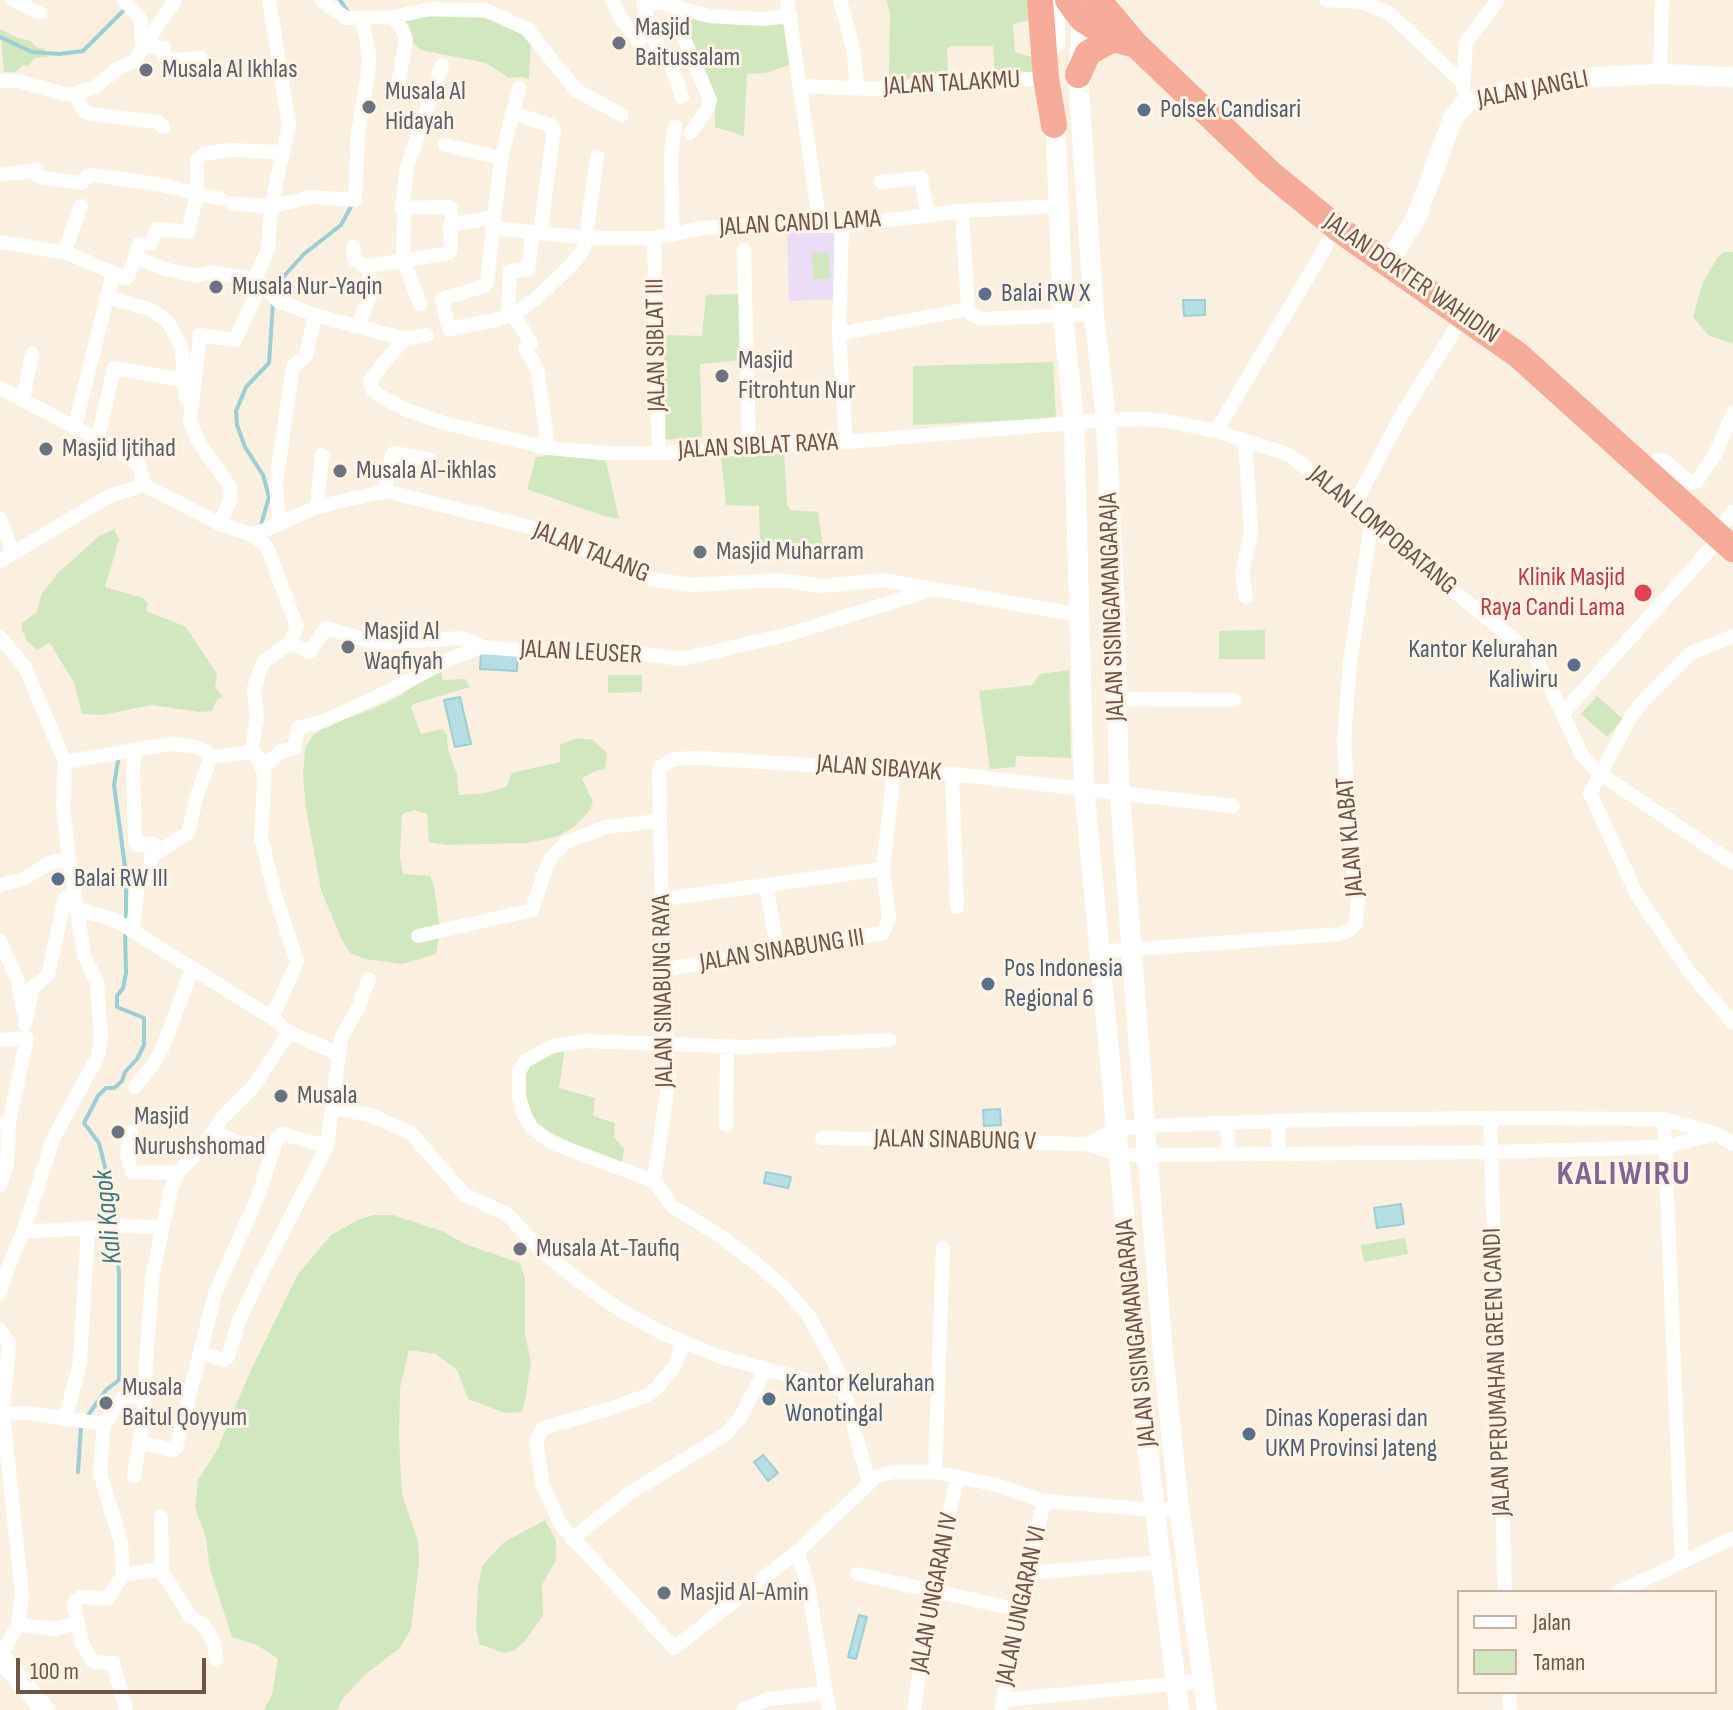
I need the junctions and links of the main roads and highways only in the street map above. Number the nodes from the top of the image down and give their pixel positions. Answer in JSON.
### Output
{"nodes":[{"id":1,"x":1040,"y":0,"type":"edge"},
{"id":2,"x":1055,"y":0,"type":"edge"},
{"id":3,"x":1085,"y":5,"type":"edge"},
{"id":4,"x":1124,"y":42,"type":"junction"},
{"id":5,"x":1078,"y":75,"type":"junction"},
{"id":6,"x":1733,"y":77,"type":"edge"},
{"id":7,"x":1054,"y":125,"type":"junction"},
{"id":8,"x":1083,"y":163,"type":"junction"},
{"id":9,"x":1056,"y":166,"type":"junction"},
{"id":10,"x":1386,"y":262,"type":"junction"},
{"id":11,"x":1723,"y":541,"type":"edge"},
{"id":12,"x":0,"y":1657,"type":"edge"},
{"id":13,"x":45,"y":1710,"type":"edge"},
{"id":14,"x":1179,"y":1710,"type":"edge"},
{"id":15,"x":1207,"y":1710,"type":"edge"}],
"edges":[{"from":1,"to":7,"type":"highway"},
{"from":2,"to":7,"type":"main road","name":"JALAN SISINGAMANGARAJA"},
{"from":3,"to":4,"type":"highway","name":"JALAN DOKTER WAHIDIN"},
{"from":3,"to":5,"type":"main road","name":"JALAN SISINGAMANGARAJA"},
{"from":4,"to":5,"type":"highway"},
{"from":4,"to":10,"type":"highway","name":"JALAN DOKTER WAHIDIN"},
{"from":5,"to":8,"type":"main road","name":"JALAN SISINGAMANGARAJA"},
{"from":6,"to":10,"type":"main road","name":"JALAN JANGLI"},
{"from":7,"to":9,"type":"main road","name":"JALAN SISINGAMANGARAJA"},
{"from":8,"to":9,"type":"main road"},
{"from":8,"to":15,"type":"main road","name":"JALAN SISINGAMANGARAJA"},
{"from":9,"to":14,"type":"main road","name":"JALAN SISINGAMANGARAJA"},
{"from":10,"to":11,"type":"highway","name":"JALAN DOKTER WAHIDIN"},
{"from":12,"to":13,"type":"main road"}]}
